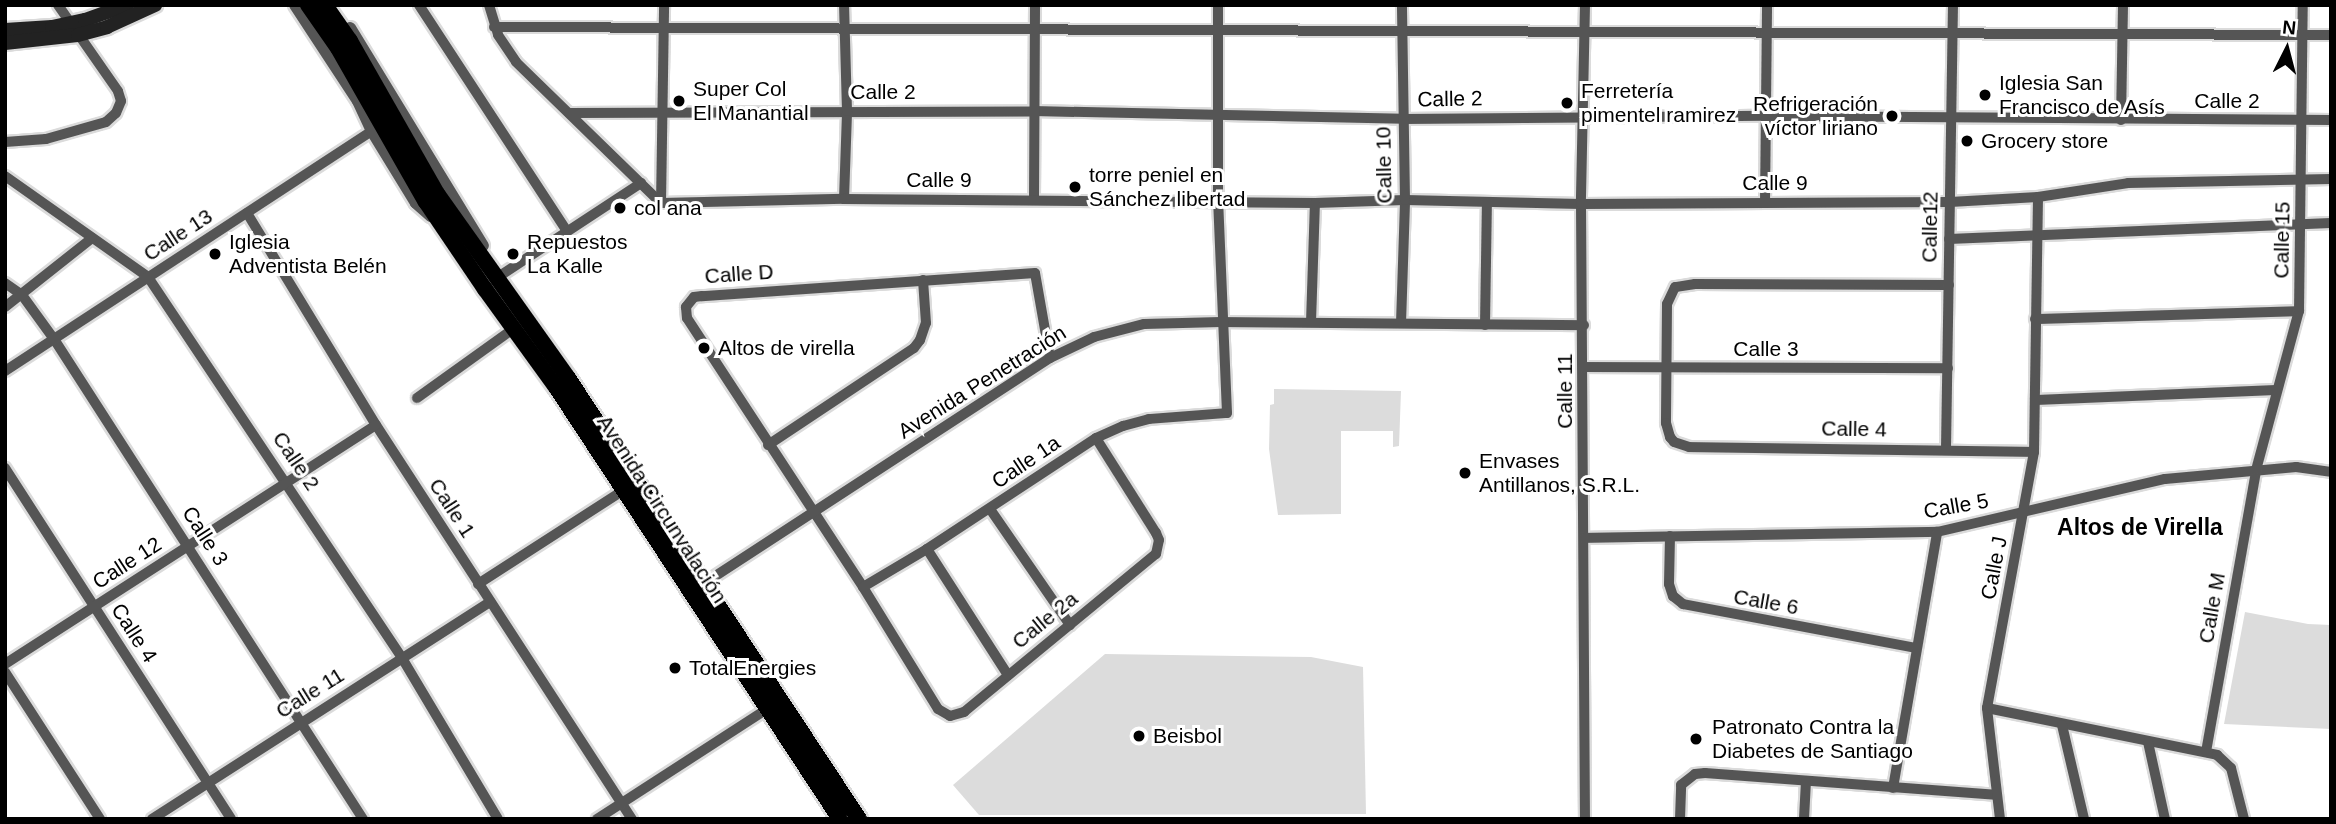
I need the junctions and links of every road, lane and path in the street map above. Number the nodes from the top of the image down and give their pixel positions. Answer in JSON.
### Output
{"nodes":[{"id":1,"x":58,"y":5,"type":"edge"},
{"id":2,"x":127,"y":5,"type":"edge"},
{"id":3,"x":155,"y":5,"type":"edge"},
{"id":4,"x":295,"y":5,"type":"edge"},
{"id":5,"x":308,"y":5,"type":"edge"},
{"id":6,"x":325,"y":5,"type":"edge"},
{"id":7,"x":334,"y":5,"type":"edge"},
{"id":8,"x":419,"y":5,"type":"edge"},
{"id":9,"x":489,"y":5,"type":"edge"},
{"id":10,"x":664,"y":5,"type":"edge"},
{"id":11,"x":845,"y":5,"type":"edge"},
{"id":12,"x":1035,"y":5,"type":"edge"},
{"id":13,"x":1218,"y":5,"type":"edge"},
{"id":14,"x":1402,"y":5,"type":"edge"},
{"id":15,"x":1585,"y":5,"type":"edge"},
{"id":16,"x":1767,"y":5,"type":"edge"},
{"id":17,"x":1953,"y":5,"type":"edge"},
{"id":18,"x":2123,"y":5,"type":"edge"},
{"id":19,"x":2303,"y":5,"type":"edge"},
{"id":20,"x":494,"y":27,"type":"junction"},
{"id":21,"x":73,"y":29,"type":"junction"},
{"id":22,"x":664,"y":29,"type":"junction"},
{"id":23,"x":844,"y":29,"type":"junction"},
{"id":24,"x":1035,"y":29,"type":"junction"},
{"id":25,"x":1402,"y":29,"type":"junction"},
{"id":26,"x":1586,"y":29,"type":"junction"},
{"id":27,"x":5,"y":30,"type":"edge"},
{"id":28,"x":1219,"y":30,"type":"junction"},
{"id":29,"x":1767,"y":33,"type":"junction"},
{"id":30,"x":2123,"y":33,"type":"junction"},
{"id":31,"x":1953,"y":34,"type":"junction"},
{"id":32,"x":2303,"y":34,"type":"junction"},
{"id":33,"x":2331,"y":35,"type":"edge"},
{"id":34,"x":5,"y":43,"type":"edge"},
{"id":35,"x":344,"y":44,"type":"junction"},
{"id":36,"x":664,"y":110,"type":"junction"},
{"id":37,"x":847,"y":111,"type":"junction"},
{"id":38,"x":1033,"y":111,"type":"junction"},
{"id":39,"x":569,"y":113,"type":"junction"},
{"id":40,"x":1219,"y":115,"type":"junction"},
{"id":41,"x":1765,"y":116,"type":"junction"},
{"id":42,"x":1582,"y":117,"type":"junction"},
{"id":43,"x":1952,"y":117,"type":"junction"},
{"id":44,"x":1403,"y":119,"type":"junction"},
{"id":45,"x":2121,"y":120,"type":"junction"},
{"id":46,"x":2301,"y":120,"type":"junction"},
{"id":47,"x":2331,"y":120,"type":"edge"},
{"id":48,"x":372,"y":131,"type":"junction"},
{"id":49,"x":5,"y":142,"type":"edge"},
{"id":50,"x":5,"y":176,"type":"edge"},
{"id":51,"x":2302,"y":179,"type":"junction"},
{"id":52,"x":2331,"y":179,"type":"edge"},
{"id":53,"x":640,"y":183,"type":"junction"},
{"id":54,"x":2038,"y":197,"type":"junction"},
{"id":55,"x":844,"y":198,"type":"junction"},
{"id":56,"x":1034,"y":199,"type":"junction"},
{"id":57,"x":1405,"y":200,"type":"junction"},
{"id":58,"x":1218,"y":202,"type":"junction"},
{"id":59,"x":1765,"y":202,"type":"junction"},
{"id":60,"x":1950,"y":202,"type":"junction"},
{"id":61,"x":660,"y":203,"type":"junction"},
{"id":62,"x":1315,"y":203,"type":"junction"},
{"id":63,"x":1487,"y":203,"type":"junction"},
{"id":64,"x":1581,"y":204,"type":"junction"},
{"id":65,"x":247,"y":214,"type":"junction"},
{"id":66,"x":2302,"y":223,"type":"junction"},
{"id":67,"x":2331,"y":223,"type":"edge"},
{"id":68,"x":443,"y":227,"type":"junction"},
{"id":69,"x":567,"y":231,"type":"junction"},
{"id":70,"x":2036,"y":235,"type":"junction"},
{"id":71,"x":92,"y":237,"type":"junction"},
{"id":72,"x":1949,"y":239,"type":"junction"},
{"id":73,"x":148,"y":277,"type":"junction"},
{"id":74,"x":495,"y":279,"type":"junction"},
{"id":75,"x":923,"y":280,"type":"junction"},
{"id":76,"x":5,"y":283,"type":"edge"},
{"id":77,"x":1949,"y":285,"type":"junction"},
{"id":78,"x":23,"y":295,"type":"junction"},
{"id":79,"x":5,"y":307,"type":"edge"},
{"id":80,"x":2299,"y":311,"type":"junction"},
{"id":81,"x":2035,"y":319,"type":"junction"},
{"id":82,"x":1221,"y":322,"type":"junction"},
{"id":83,"x":1311,"y":322,"type":"junction"},
{"id":84,"x":1401,"y":323,"type":"junction"},
{"id":85,"x":1485,"y":324,"type":"junction"},
{"id":86,"x":1584,"y":325,"type":"junction"},
{"id":87,"x":513,"y":329,"type":"junction"},
{"id":88,"x":54,"y":339,"type":"junction"},
{"id":89,"x":1050,"y":358,"type":"junction"},
{"id":90,"x":1584,"y":367,"type":"junction"},
{"id":91,"x":1666,"y":368,"type":"junction"},
{"id":92,"x":1948,"y":368,"type":"junction"},
{"id":93,"x":5,"y":371,"type":"edge"},
{"id":94,"x":2277,"y":390,"type":"junction"},
{"id":95,"x":416,"y":398,"type":"dead end"},
{"id":96,"x":2035,"y":400,"type":"junction"},
{"id":97,"x":376,"y":425,"type":"junction"},
{"id":98,"x":1096,"y":438,"type":"junction"},
{"id":99,"x":768,"y":445,"type":"junction"},
{"id":100,"x":1946,"y":449,"type":"junction"},
{"id":101,"x":2034,"y":452,"type":"junction"},
{"id":102,"x":5,"y":468,"type":"edge"},
{"id":103,"x":2256,"y":470,"type":"junction"},
{"id":104,"x":2331,"y":472,"type":"edge"},
{"id":105,"x":288,"y":483,"type":"junction"},
{"id":106,"x":630,"y":486,"type":"junction"},
{"id":107,"x":990,"y":509,"type":"junction"},
{"id":108,"x":815,"y":512,"type":"junction"},
{"id":109,"x":2024,"y":512,"type":"junction"},
{"id":110,"x":1937,"y":532,"type":"junction"},
{"id":111,"x":1670,"y":536,"type":"junction"},
{"id":112,"x":1584,"y":538,"type":"junction"},
{"id":113,"x":189,"y":546,"type":"junction"},
{"id":114,"x":927,"y":549,"type":"junction"},
{"id":115,"x":478,"y":584,"type":"junction"},
{"id":116,"x":698,"y":587,"type":"junction"},
{"id":117,"x":863,"y":587,"type":"junction"},
{"id":118,"x":490,"y":602,"type":"junction"},
{"id":119,"x":95,"y":607,"type":"junction"},
{"id":120,"x":1070,"y":625,"type":"junction"},
{"id":121,"x":1916,"y":648,"type":"junction"},
{"id":122,"x":402,"y":658,"type":"junction"},
{"id":123,"x":5,"y":664,"type":"edge"},
{"id":124,"x":5,"y":672,"type":"edge"},
{"id":125,"x":1008,"y":675,"type":"junction"},
{"id":126,"x":774,"y":704,"type":"junction"},
{"id":127,"x":1987,"y":708,"type":"junction"},
{"id":128,"x":950,"y":716,"type":"joint"},
{"id":129,"x":300,"y":722,"type":"junction"},
{"id":130,"x":2062,"y":725,"type":"junction"},
{"id":131,"x":2148,"y":742,"type":"junction"},
{"id":132,"x":2206,"y":752,"type":"junction"},
{"id":133,"x":1806,"y":781,"type":"junction"},
{"id":134,"x":207,"y":783,"type":"junction"},
{"id":135,"x":1893,"y":788,"type":"junction"},
{"id":136,"x":1995,"y":795,"type":"junction"},
{"id":137,"x":622,"y":803,"type":"junction"},
{"id":138,"x":100,"y":819,"type":"edge"},
{"id":139,"x":152,"y":819,"type":"edge"},
{"id":140,"x":231,"y":819,"type":"edge"},
{"id":141,"x":363,"y":819,"type":"edge"},
{"id":142,"x":498,"y":819,"type":"edge"},
{"id":143,"x":597,"y":819,"type":"edge"},
{"id":144,"x":632,"y":819,"type":"edge"},
{"id":145,"x":840,"y":819,"type":"edge"},
{"id":146,"x":859,"y":819,"type":"edge"},
{"id":147,"x":1585,"y":819,"type":"edge"},
{"id":148,"x":1680,"y":819,"type":"edge"},
{"id":149,"x":1804,"y":819,"type":"edge"},
{"id":150,"x":2000,"y":819,"type":"edge"},
{"id":151,"x":2084,"y":819,"type":"edge"},
{"id":152,"x":2165,"y":819,"type":"edge"},
{"id":153,"x":2244,"y":819,"type":"edge"}],
"edges":[{"from":1,"to":21,"type":"street"},
{"from":2,"to":21,"type":"main road"},
{"from":3,"to":21,"type":"main road"},
{"from":4,"to":48,"type":"street","name":"Avenida Circunvalación"},
{"from":5,"to":35,"type":"main road","name":"Avenida Circunvalación"},
{"from":6,"to":35,"type":"main road","name":"Avenida Circunvalación"},
{"from":7,"to":74,"type":"street","name":"Avenida Circunvalación"},
{"from":8,"to":69,"type":"street"},
{"from":9,"to":20,"type":"street"},
{"from":10,"to":22,"type":"street"},
{"from":11,"to":23,"type":"street"},
{"from":12,"to":24,"type":"street"},
{"from":13,"to":28,"type":"street"},
{"from":14,"to":25,"type":"street","name":"Calle 10"},
{"from":15,"to":26,"type":"street","name":"Calle 11"},
{"from":16,"to":29,"type":"street"},
{"from":17,"to":31,"type":"street","name":"Calle12"},
{"from":18,"to":30,"type":"street"},
{"from":19,"to":32,"type":"street","name":"Calle 15"},
{"from":20,"to":22,"type":"street"},
{"from":20,"to":39,"type":"street"},
{"from":21,"to":27,"type":"main road"},
{"from":21,"to":34,"type":"main road"},
{"from":21,"to":49,"type":"street"},
{"from":22,"to":23,"type":"street"},
{"from":22,"to":36,"type":"street"},
{"from":23,"to":24,"type":"street"},
{"from":23,"to":37,"type":"street"},
{"from":24,"to":28,"type":"street"},
{"from":24,"to":38,"type":"street"},
{"from":25,"to":26,"type":"street"},
{"from":25,"to":28,"type":"street"},
{"from":25,"to":44,"type":"street","name":"Calle 10"},
{"from":26,"to":29,"type":"street"},
{"from":26,"to":42,"type":"street","name":"Calle 11"},
{"from":28,"to":40,"type":"street"},
{"from":29,"to":31,"type":"street"},
{"from":29,"to":41,"type":"street"},
{"from":30,"to":31,"type":"street"},
{"from":30,"to":32,"type":"street"},
{"from":30,"to":45,"type":"street"},
{"from":31,"to":43,"type":"street","name":"Calle12"},
{"from":32,"to":33,"type":"street"},
{"from":32,"to":46,"type":"street","name":"Calle 15"},
{"from":35,"to":68,"type":"main road","name":"Avenida Circunvalación"},
{"from":35,"to":74,"type":"main road","name":"Avenida Circunvalación"},
{"from":36,"to":37,"type":"street","name":"Calle 2"},
{"from":36,"to":39,"type":"street","name":"Calle 2"},
{"from":36,"to":61,"type":"street"},
{"from":37,"to":38,"type":"street","name":"Calle 2"},
{"from":37,"to":55,"type":"street"},
{"from":38,"to":40,"type":"street","name":"Calle 2"},
{"from":38,"to":56,"type":"street"},
{"from":39,"to":53,"type":"street"},
{"from":40,"to":44,"type":"street","name":"Calle 2"},
{"from":40,"to":58,"type":"street"},
{"from":41,"to":42,"type":"street","name":"Calle 2"},
{"from":41,"to":43,"type":"street","name":"Calle 2"},
{"from":41,"to":59,"type":"street"},
{"from":42,"to":44,"type":"street","name":"Calle 2"},
{"from":42,"to":64,"type":"street","name":"Calle 11"},
{"from":43,"to":45,"type":"street","name":"Calle 2"},
{"from":43,"to":60,"type":"street","name":"Calle12"},
{"from":44,"to":57,"type":"street","name":"Calle 10"},
{"from":45,"to":46,"type":"street","name":"Calle 2"},
{"from":46,"to":47,"type":"street","name":"Calle 2"},
{"from":46,"to":51,"type":"street","name":"Calle 15"},
{"from":48,"to":65,"type":"street","name":"Calle 13"},
{"from":48,"to":68,"type":"street","name":"Avenida Circunvalación"},
{"from":50,"to":71,"type":"street","name":"Calle 2"},
{"from":51,"to":52,"type":"street","name":"Calle 9"},
{"from":51,"to":54,"type":"street","name":"Calle 9"},
{"from":51,"to":66,"type":"street","name":"Calle 15"},
{"from":53,"to":61,"type":"street"},
{"from":53,"to":69,"type":"street"},
{"from":54,"to":60,"type":"street","name":"Calle 9"},
{"from":54,"to":70,"type":"street","name":"Calle J"},
{"from":55,"to":56,"type":"street","name":"Calle 9"},
{"from":55,"to":61,"type":"street","name":"Calle 9"},
{"from":56,"to":58,"type":"street","name":"Calle 9"},
{"from":57,"to":62,"type":"street","name":"Calle 9"},
{"from":57,"to":63,"type":"street","name":"Calle 9"},
{"from":57,"to":84,"type":"street","name":"Calle 10"},
{"from":58,"to":62,"type":"street","name":"Calle 9"},
{"from":58,"to":82,"type":"street"},
{"from":59,"to":60,"type":"street","name":"Calle 9"},
{"from":59,"to":64,"type":"street","name":"Calle 9"},
{"from":60,"to":72,"type":"street","name":"Calle12"},
{"from":62,"to":83,"type":"street"},
{"from":63,"to":64,"type":"street","name":"Calle 9"},
{"from":63,"to":85,"type":"street"},
{"from":64,"to":86,"type":"street","name":"Calle 11"},
{"from":65,"to":73,"type":"street","name":"Calle 13"},
{"from":65,"to":97,"type":"street","name":"Calle 1"},
{"from":66,"to":67,"type":"street"},
{"from":66,"to":70,"type":"street"},
{"from":66,"to":80,"type":"street","name":"Calle 15"},
{"from":68,"to":87,"type":"main road","name":"Avenida Circunvalación"},
{"from":69,"to":74,"type":"street"},
{"from":70,"to":72,"type":"street"},
{"from":70,"to":81,"type":"street","name":"Calle J"},
{"from":71,"to":73,"type":"street","name":"Calle 2"},
{"from":71,"to":78,"type":"street"},
{"from":72,"to":77,"type":"street","name":"Calle12"},
{"from":73,"to":88,"type":"street","name":"Calle 13"},
{"from":73,"to":105,"type":"street","name":"Calle 2"},
{"from":74,"to":106,"type":"main road","name":"Avenida Circunvalación"},
{"from":75,"to":89,"type":"street","name":"Calle D"},
{"from":75,"to":99,"type":"street"},
{"from":75,"to":99,"type":"street","name":"Calle D"},
{"from":76,"to":78,"type":"street","name":"Calle 3"},
{"from":77,"to":91,"type":"street"},
{"from":77,"to":92,"type":"street","name":"Calle12"},
{"from":78,"to":79,"type":"street"},
{"from":78,"to":88,"type":"street","name":"Calle 3"},
{"from":80,"to":81,"type":"street"},
{"from":80,"to":94,"type":"street","name":"Calle 15"},
{"from":81,"to":96,"type":"street","name":"Calle J"},
{"from":82,"to":83,"type":"street","name":"Avenida Penetración"},
{"from":82,"to":89,"type":"street","name":"Avenida Penetración"},
{"from":82,"to":98,"type":"street","name":"Calle 1a"},
{"from":83,"to":84,"type":"street","name":"Avenida Penetración"},
{"from":84,"to":85,"type":"street","name":"Avenida Penetración"},
{"from":85,"to":86,"type":"street","name":"Avenida Penetración"},
{"from":86,"to":90,"type":"street","name":"Calle 11"},
{"from":87,"to":95,"type":"street"},
{"from":87,"to":106,"type":"main road","name":"Avenida Circunvalación"},
{"from":88,"to":93,"type":"street","name":"Calle 13"},
{"from":88,"to":113,"type":"street","name":"Calle 3"},
{"from":89,"to":108,"type":"street","name":"Avenida Penetración"},
{"from":90,"to":91,"type":"street","name":"Calle 3"},
{"from":90,"to":112,"type":"street","name":"Calle 11"},
{"from":91,"to":92,"type":"street","name":"Calle 3"},
{"from":91,"to":100,"type":"street","name":"Calle 4"},
{"from":92,"to":100,"type":"street","name":"Calle12"},
{"from":94,"to":96,"type":"street"},
{"from":94,"to":103,"type":"street","name":"Calle 15"},
{"from":96,"to":101,"type":"street","name":"Calle J"},
{"from":97,"to":105,"type":"street","name":"Calle 12"},
{"from":97,"to":115,"type":"street","name":"Calle 1"},
{"from":98,"to":107,"type":"street","name":"Calle 1a"},
{"from":98,"to":120,"type":"street","name":"Calle 2a"},
{"from":99,"to":108,"type":"street","name":"Calle D"},
{"from":100,"to":101,"type":"street","name":"Calle 4"},
{"from":101,"to":109,"type":"street","name":"Calle J"},
{"from":102,"to":119,"type":"street","name":"Calle 4"},
{"from":103,"to":104,"type":"street","name":"Calle 5"},
{"from":103,"to":109,"type":"street","name":"Calle 5"},
{"from":103,"to":132,"type":"street","name":"Calle M"},
{"from":105,"to":113,"type":"street","name":"Calle 12"},
{"from":105,"to":122,"type":"street","name":"Calle 2"},
{"from":106,"to":115,"type":"street"},
{"from":106,"to":116,"type":"main road","name":"Avenida Circunvalación"},
{"from":107,"to":114,"type":"street","name":"Calle 1a"},
{"from":107,"to":120,"type":"street"},
{"from":108,"to":116,"type":"street","name":"Avenida Penetración"},
{"from":108,"to":117,"type":"street","name":"Calle D"},
{"from":109,"to":110,"type":"street","name":"Calle 5"},
{"from":109,"to":127,"type":"street","name":"Calle J"},
{"from":110,"to":111,"type":"street","name":"Calle 5"},
{"from":110,"to":121,"type":"street"},
{"from":111,"to":112,"type":"street","name":"Calle 5"},
{"from":111,"to":121,"type":"street","name":"Calle 6"},
{"from":112,"to":147,"type":"street","name":"Calle 11"},
{"from":113,"to":119,"type":"street","name":"Calle 12"},
{"from":113,"to":129,"type":"street","name":"Calle 3"},
{"from":114,"to":117,"type":"street","name":"Calle 1a"},
{"from":114,"to":125,"type":"street"},
{"from":115,"to":118,"type":"street","name":"Calle 1"},
{"from":116,"to":126,"type":"main road","name":"Avenida Circunvalación"},
{"from":117,"to":128,"type":"street","name":"Calle D"},
{"from":118,"to":122,"type":"street","name":"Calle 11"},
{"from":118,"to":137,"type":"street","name":"Calle 1"},
{"from":119,"to":123,"type":"street","name":"Calle 12"},
{"from":119,"to":134,"type":"street","name":"Calle 4"},
{"from":120,"to":125,"type":"street","name":"Calle 2a"},
{"from":121,"to":135,"type":"street"},
{"from":122,"to":129,"type":"street","name":"Calle 11"},
{"from":122,"to":142,"type":"street","name":"Calle 2"},
{"from":124,"to":138,"type":"street"},
{"from":125,"to":128,"type":"street","name":"Calle 2a"},
{"from":126,"to":137,"type":"street"},
{"from":126,"to":145,"type":"main road","name":"Avenida Circunvalación"},
{"from":126,"to":146,"type":"main road","name":"Avenida Circunvalación"},
{"from":127,"to":130,"type":"street"},
{"from":127,"to":136,"type":"street","name":"Calle J"},
{"from":129,"to":134,"type":"street","name":"Calle 11"},
{"from":129,"to":141,"type":"street","name":"Calle 3"},
{"from":130,"to":131,"type":"street"},
{"from":130,"to":151,"type":"street"},
{"from":131,"to":132,"type":"street"},
{"from":131,"to":152,"type":"street"},
{"from":132,"to":153,"type":"street"},
{"from":133,"to":135,"type":"street"},
{"from":133,"to":148,"type":"street"},
{"from":133,"to":149,"type":"street"},
{"from":134,"to":139,"type":"street","name":"Calle 11"},
{"from":134,"to":140,"type":"street","name":"Calle 4"},
{"from":135,"to":136,"type":"street"},
{"from":136,"to":150,"type":"street","name":"Calle J"},
{"from":137,"to":143,"type":"street"},
{"from":137,"to":144,"type":"street","name":"Calle 1"}]}
